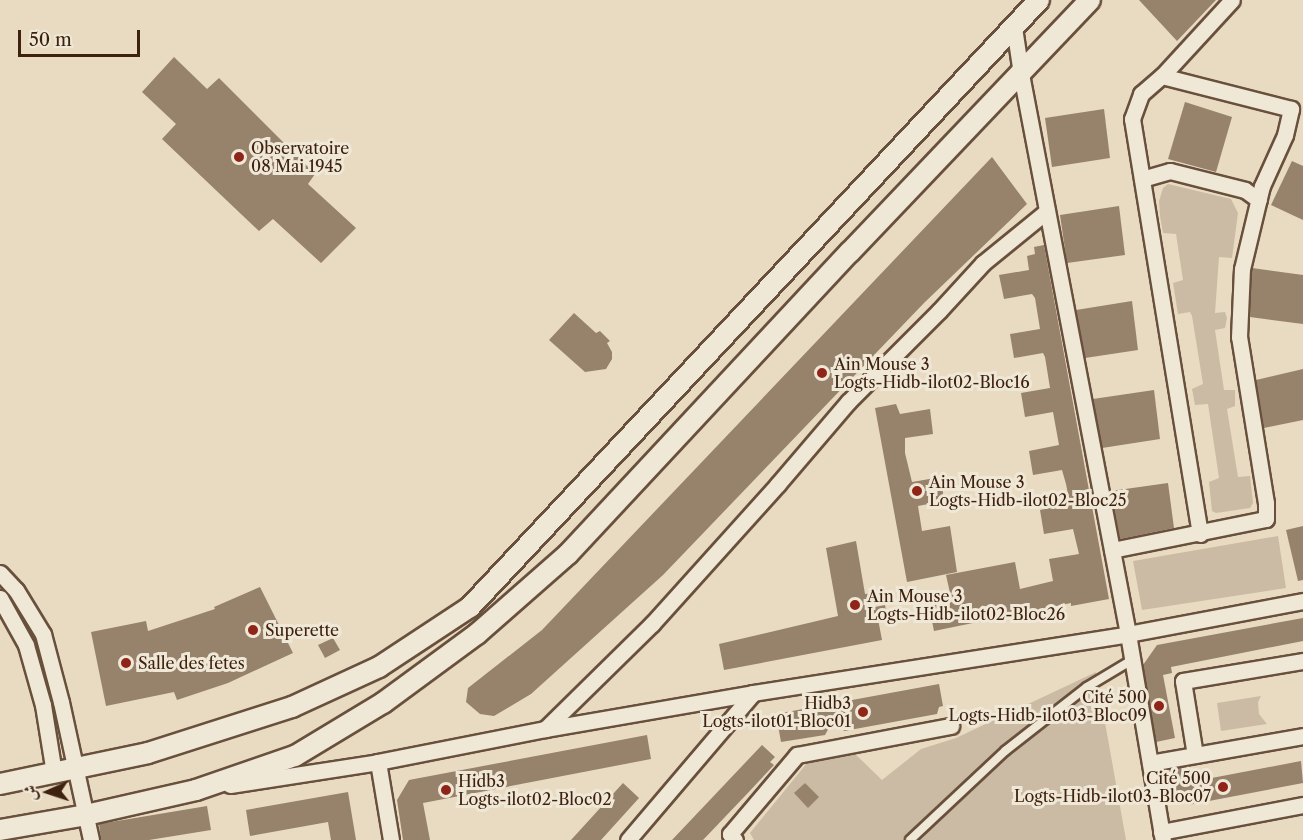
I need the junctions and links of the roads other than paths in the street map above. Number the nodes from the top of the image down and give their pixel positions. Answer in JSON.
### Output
{"nodes":[{"id":1,"x":1040,"y":0,"type":"edge"},
{"id":2,"x":1090,"y":0,"type":"edge"},
{"id":3,"x":1232,"y":0,"type":"edge"},
{"id":4,"x":1014,"y":27,"type":"junction"},
{"id":5,"x":1021,"y":74,"type":"junction"},
{"id":6,"x":1162,"y":76,"type":"junction"},
{"id":7,"x":1142,"y":179,"type":"junction"},
{"id":8,"x":1259,"y":200,"type":"junction"},
{"id":9,"x":1047,"y":211,"type":"junction"},
{"id":10,"x":1200,"y":534,"type":"junction"},
{"id":11,"x":1112,"y":550,"type":"junction"},
{"id":12,"x":0,"y":573,"type":"edge"},
{"id":13,"x":0,"y":598,"type":"edge"},
{"id":14,"x":1303,"y":601,"type":"edge"},
{"id":15,"x":1128,"y":634,"type":"junction"},
{"id":16,"x":1132,"y":660,"type":"junction"},
{"id":17,"x":1303,"y":661,"type":"edge"},
{"id":18,"x":753,"y":693,"type":"junction"},
{"id":19,"x":951,"y":726,"type":"dead end"},
{"id":20,"x":545,"y":729,"type":"junction"},
{"id":21,"x":1303,"y":736,"type":"edge"},
{"id":22,"x":1195,"y":755,"type":"junction"},
{"id":23,"x":378,"y":762,"type":"junction"},
{"id":24,"x":1150,"y":763,"type":"junction"},
{"id":25,"x":74,"y":771,"type":"junction"},
{"id":26,"x":54,"y":773,"type":"junction"},
{"id":27,"x":0,"y":784,"type":"edge"},
{"id":28,"x":195,"y":790,"type":"junction"},
{"id":29,"x":1303,"y":805,"type":"edge"},
{"id":30,"x":86,"y":815,"type":"junction"},
{"id":31,"x":0,"y":830,"type":"edge"},
{"id":32,"x":1162,"y":836,"type":"edge"},
{"id":33,"x":91,"y":840,"type":"edge"},
{"id":34,"x":391,"y":840,"type":"edge"},
{"id":35,"x":628,"y":840,"type":"edge"},
{"id":36,"x":735,"y":840,"type":"edge"},
{"id":37,"x":910,"y":840,"type":"edge"}],
"edges":[{"from":1,"to":4,"type":"street"},
{"from":2,"to":5,"type":"street"},
{"from":3,"to":6,"type":"street"},
{"from":4,"to":5,"type":"street"},
{"from":4,"to":25,"type":"street"},
{"from":5,"to":9,"type":"street"},
{"from":5,"to":28,"type":"street"},
{"from":6,"to":7,"type":"street"},
{"from":6,"to":8,"type":"street"},
{"from":7,"to":8,"type":"street"},
{"from":7,"to":10,"type":"street"},
{"from":8,"to":10,"type":"street"},
{"from":9,"to":11,"type":"street"},
{"from":9,"to":20,"type":"street"},
{"from":10,"to":11,"type":"street"},
{"from":11,"to":15,"type":"street"},
{"from":12,"to":25,"type":"street"},
{"from":13,"to":26,"type":"street"},
{"from":14,"to":15,"type":"street"},
{"from":15,"to":16,"type":"street"},
{"from":15,"to":18,"type":"street"},
{"from":16,"to":24,"type":"street"},
{"from":16,"to":37,"type":"lane"},
{"from":17,"to":22,"type":"street"},
{"from":18,"to":20,"type":"street"},
{"from":18,"to":35,"type":"street"},
{"from":19,"to":36,"type":"street"},
{"from":20,"to":23,"type":"street"},
{"from":21,"to":22,"type":"street"},
{"from":22,"to":24,"type":"street"},
{"from":23,"to":28,"type":"street"},
{"from":23,"to":34,"type":"street"},
{"from":24,"to":32,"type":"street"},
{"from":25,"to":26,"type":"street"},
{"from":25,"to":30,"type":"street"},
{"from":26,"to":27,"type":"street"},
{"from":28,"to":30,"type":"street"},
{"from":29,"to":32,"type":"street"},
{"from":30,"to":31,"type":"street"},
{"from":30,"to":33,"type":"street"}]}
